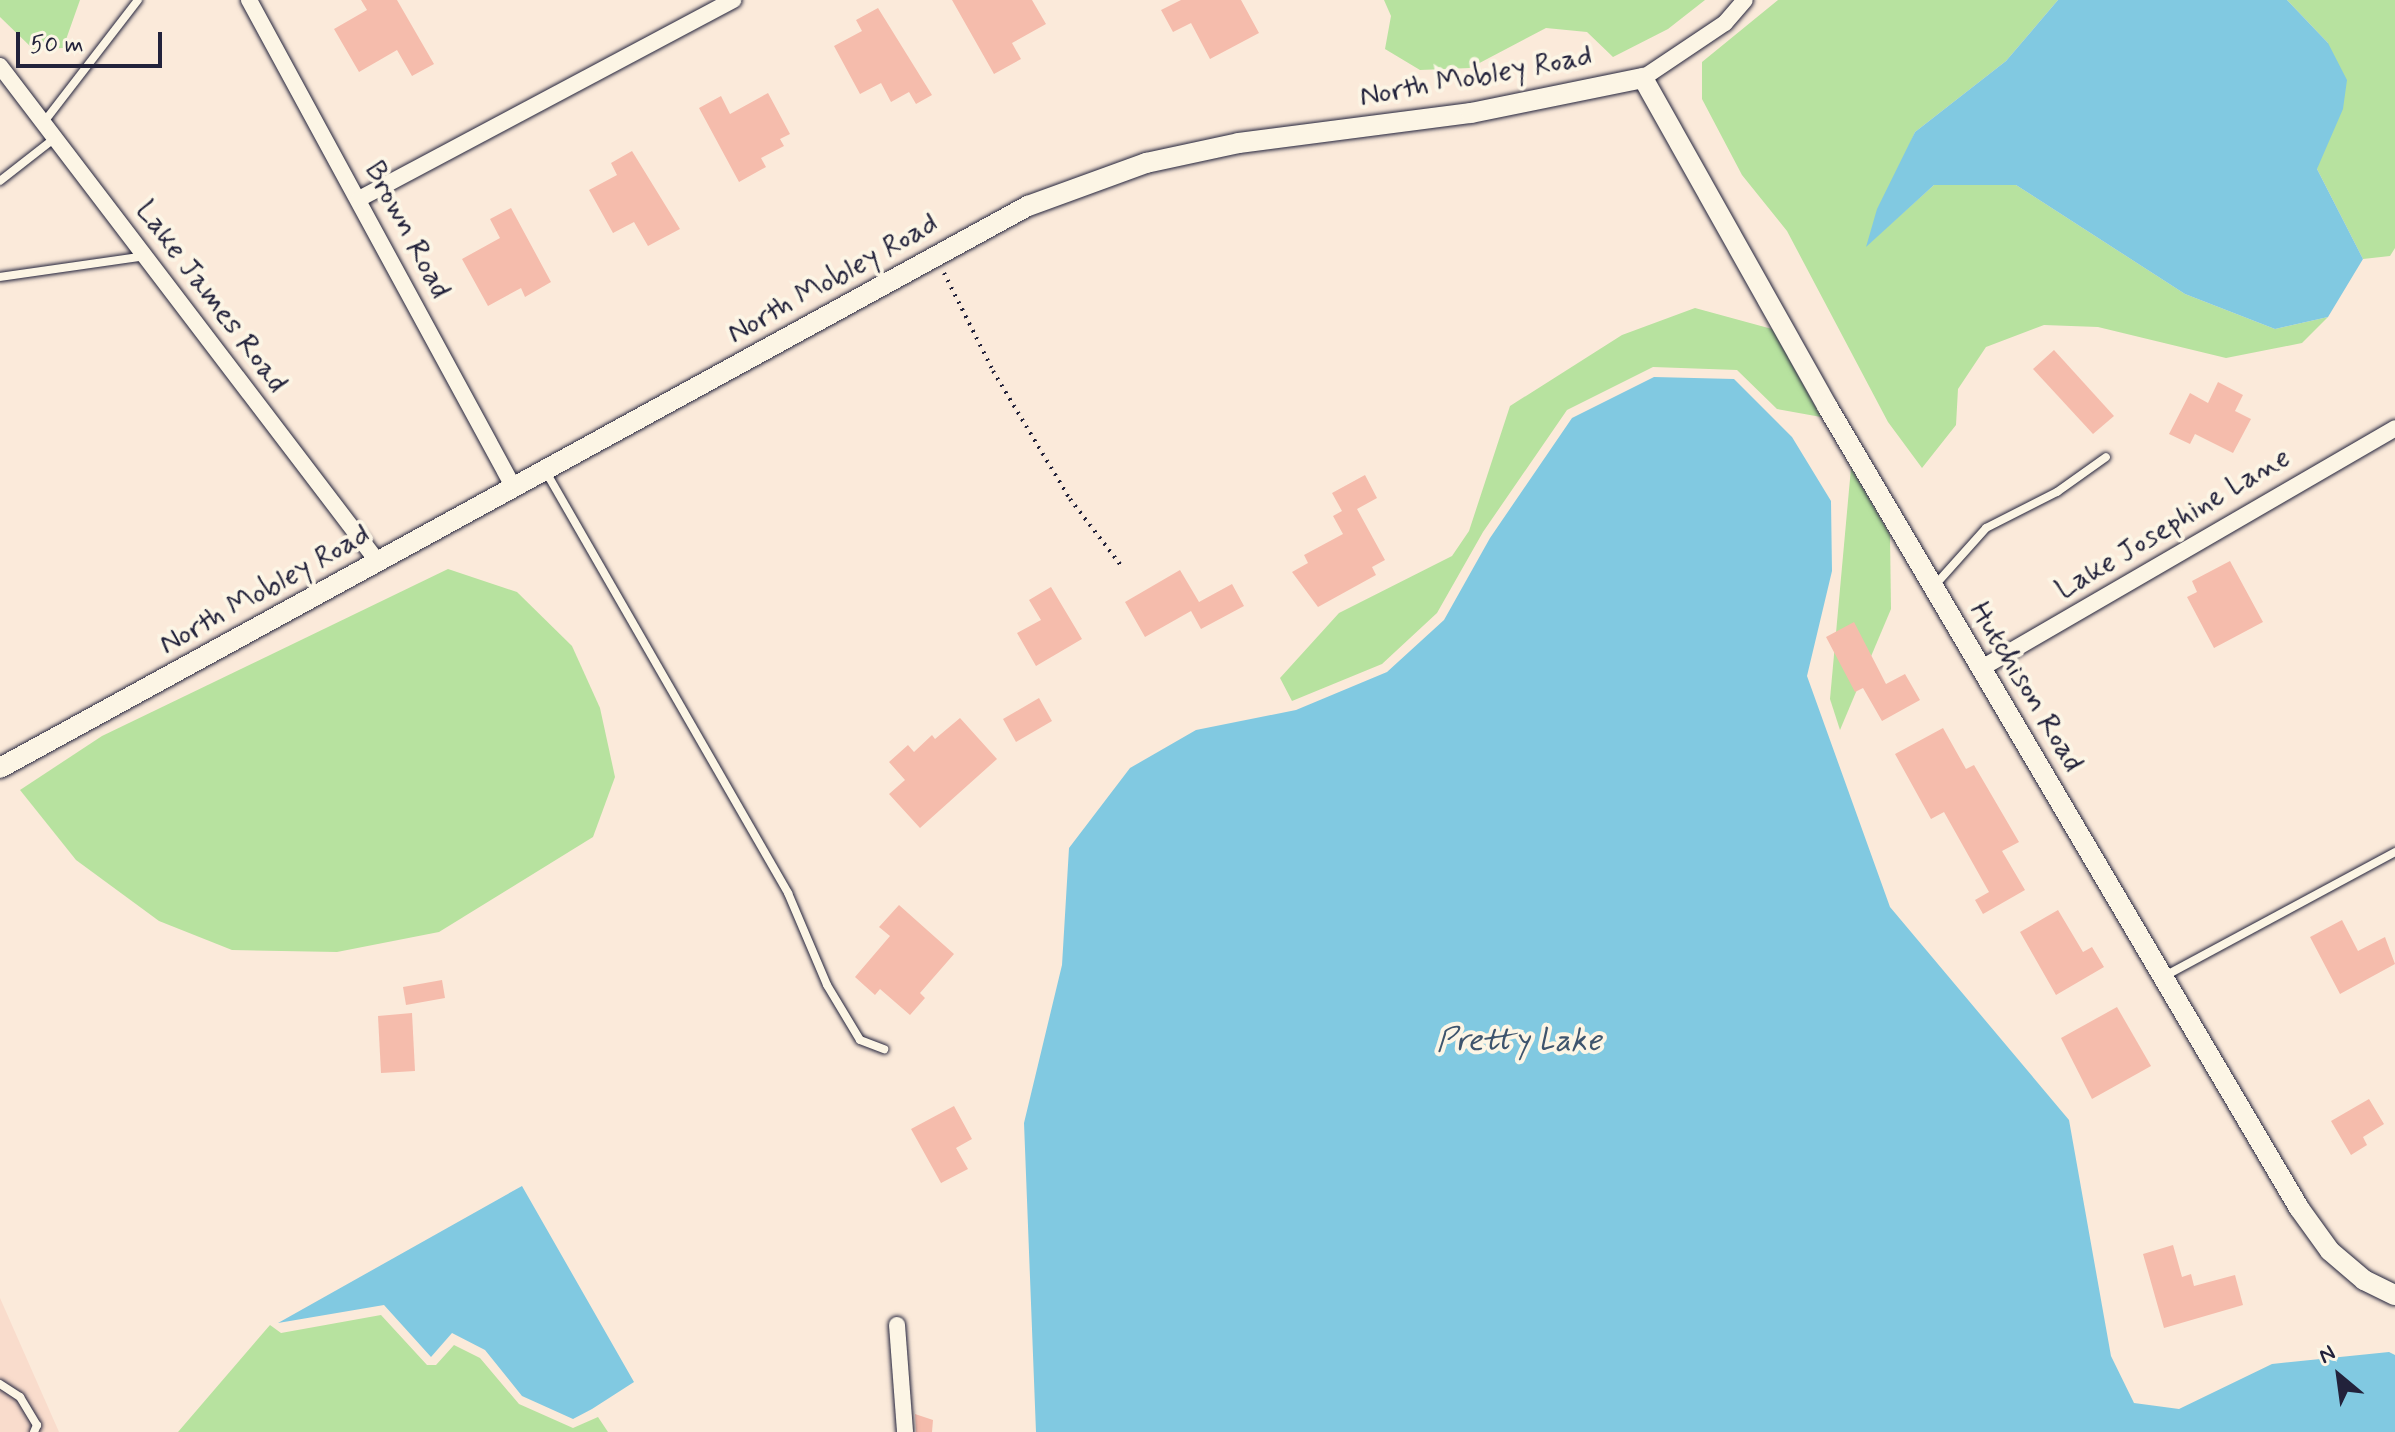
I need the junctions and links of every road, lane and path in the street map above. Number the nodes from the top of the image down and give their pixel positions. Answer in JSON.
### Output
{"nodes":[{"id":1,"x":138,"y":0,"type":"edge"},
{"id":2,"x":249,"y":0,"type":"edge"},
{"id":3,"x":733,"y":0,"type":"edge"},
{"id":4,"x":1745,"y":0,"type":"edge"},
{"id":5,"x":0,"y":66,"type":"edge"},
{"id":6,"x":1643,"y":78,"type":"junction"},
{"id":7,"x":43,"y":123,"type":"junction"},
{"id":8,"x":55,"y":138,"type":"junction"},
{"id":9,"x":0,"y":181,"type":"edge"},
{"id":10,"x":359,"y":199,"type":"junction"},
{"id":11,"x":145,"y":256,"type":"junction"},
{"id":12,"x":935,"y":257,"type":"junction"},
{"id":13,"x":0,"y":277,"type":"edge"},
{"id":14,"x":2395,"y":428,"type":"edge"},
{"id":15,"x":2106,"y":457,"type":"dead end"},
{"id":16,"x":546,"y":471,"type":"junction"},
{"id":17,"x":514,"y":488,"type":"junction"},
{"id":18,"x":378,"y":562,"type":"junction"},
{"id":19,"x":1123,"y":568,"type":"dead end"},
{"id":20,"x":1932,"y":588,"type":"junction"},
{"id":21,"x":1980,"y":669,"type":"junction"},
{"id":22,"x":0,"y":768,"type":"edge"},
{"id":23,"x":2395,"y":852,"type":"edge"},
{"id":24,"x":2162,"y":977,"type":"junction"},
{"id":25,"x":884,"y":1049,"type":"dead end"},
{"id":26,"x":2395,"y":1295,"type":"edge"},
{"id":27,"x":897,"y":1325,"type":"dead end"},
{"id":28,"x":0,"y":1384,"type":"edge"},
{"id":29,"x":34,"y":1432,"type":"edge"},
{"id":30,"x":905,"y":1432,"type":"edge"}],
"edges":[{"from":1,"to":7,"type":"lane"},
{"from":2,"to":10,"type":"street","name":"Brown Road"},
{"from":3,"to":10,"type":"street"},
{"from":4,"to":6,"type":"street","name":"North Mobley Road"},
{"from":5,"to":7,"type":"street","name":"Lake James Road"},
{"from":6,"to":12,"type":"street","name":"North Mobley Road"},
{"from":6,"to":20,"type":"street","name":"Hutchison Road"},
{"from":7,"to":8,"type":"street","name":"Lake James Road"},
{"from":8,"to":9,"type":"lane"},
{"from":8,"to":11,"type":"street","name":"Lake James Road"},
{"from":10,"to":17,"type":"street","name":"Brown Road"},
{"from":11,"to":13,"type":"lane"},
{"from":11,"to":18,"type":"street","name":"Lake James Road"},
{"from":12,"to":16,"type":"street","name":"North Mobley Road"},
{"from":12,"to":19,"type":"path"},
{"from":14,"to":21,"type":"street","name":"Lake Josephine Lane"},
{"from":15,"to":20,"type":"lane"},
{"from":16,"to":17,"type":"street","name":"North Mobley Road"},
{"from":16,"to":25,"type":"lane"},
{"from":17,"to":18,"type":"street","name":"North Mobley Road"},
{"from":18,"to":22,"type":"street","name":"North Mobley Road"},
{"from":20,"to":21,"type":"street","name":"Hutchison Road"},
{"from":21,"to":24,"type":"street","name":"Hutchison Road"},
{"from":23,"to":24,"type":"lane"},
{"from":24,"to":26,"type":"street","name":"Hutchison Road"},
{"from":27,"to":30,"type":"street"},
{"from":28,"to":29,"type":"lane"}]}
